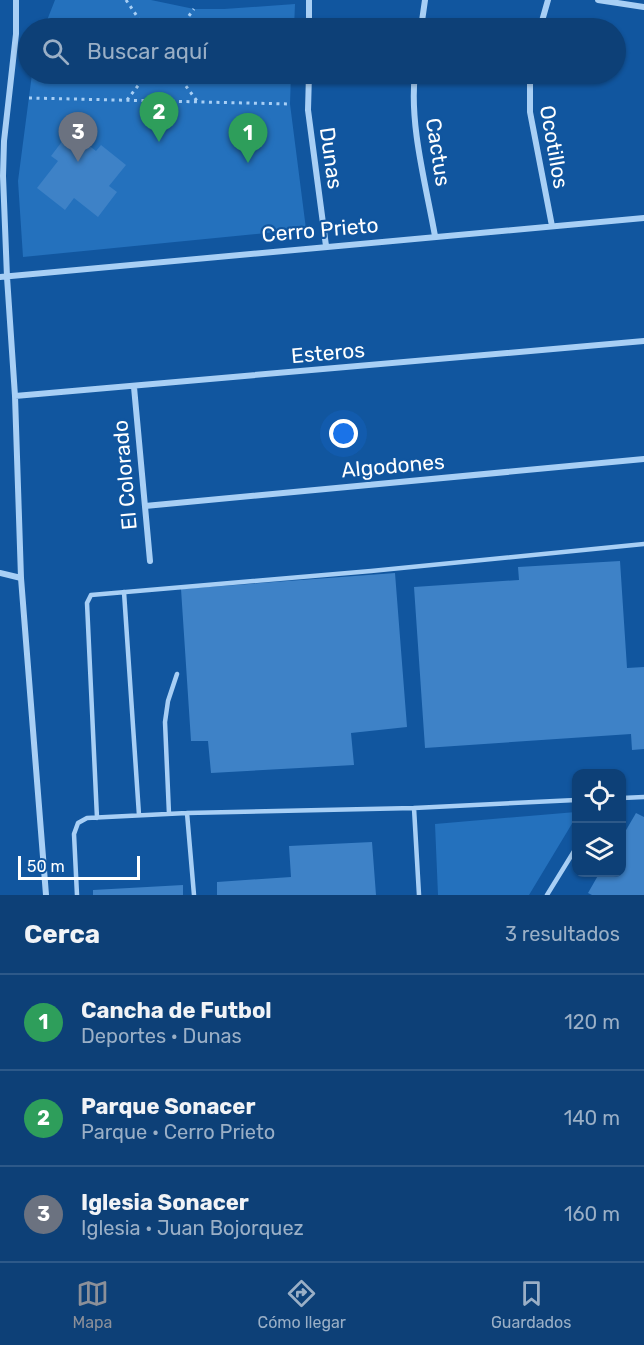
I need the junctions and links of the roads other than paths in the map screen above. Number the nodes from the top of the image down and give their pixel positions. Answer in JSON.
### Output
{"nodes":[{"id":1,"x":16,"y":0,"type":"edge"},
{"id":2,"x":23,"y":0,"type":"edge"},
{"id":3,"x":309,"y":0,"type":"edge"},
{"id":4,"x":425,"y":0,"type":"edge"},
{"id":5,"x":548,"y":0,"type":"edge"},
{"id":6,"x":598,"y":0,"type":"edge"},
{"id":7,"x":644,"y":7,"type":"edge"},
{"id":8,"x":16,"y":8,"type":"junction"},
{"id":9,"x":309,"y":18,"type":"edge"},
{"id":10,"x":422,"y":18,"type":"edge"},
{"id":11,"x":543,"y":18,"type":"edge"},
{"id":12,"x":309,"y":84,"type":"edge"},
{"id":13,"x":414,"y":84,"type":"edge"},
{"id":14,"x":530,"y":84,"type":"edge"},
{"id":15,"x":644,"y":218,"type":"edge"},
{"id":16,"x":552,"y":226,"type":"junction"},
{"id":17,"x":435,"y":236,"type":"junction"},
{"id":18,"x":326,"y":246,"type":"junction"},
{"id":19,"x":3,"y":277,"type":"edge"},
{"id":20,"x":644,"y":341,"type":"edge"},
{"id":21,"x":134,"y":387,"type":"junction"},
{"id":22,"x":15,"y":396,"type":"junction"},
{"id":23,"x":644,"y":459,"type":"edge"},
{"id":24,"x":145,"y":506,"type":"junction"},
{"id":25,"x":644,"y":544,"type":"edge"},
{"id":26,"x":150,"y":561,"type":"dead end"},
{"id":27,"x":0,"y":573,"type":"edge"},
{"id":28,"x":21,"y":578,"type":"junction"},
{"id":29,"x":124,"y":592,"type":"junction"},
{"id":30,"x":177,"y":674,"type":"dead end"},
{"id":31,"x":644,"y":797,"type":"edge"},
{"id":32,"x":626,"y":798,"type":"edge"},
{"id":33,"x":572,"y":800,"type":"edge"},
{"id":34,"x":414,"y":808,"type":"junction"},
{"id":35,"x":188,"y":813,"type":"junction"},
{"id":36,"x":169,"y":814,"type":"junction"},
{"id":37,"x":138,"y":816,"type":"junction"},
{"id":38,"x":98,"y":818,"type":"junction"},
{"id":39,"x":572,"y":854,"type":"edge"},
{"id":40,"x":46,"y":895,"type":"edge"},
{"id":41,"x":78,"y":895,"type":"edge"},
{"id":42,"x":194,"y":895,"type":"edge"},
{"id":43,"x":419,"y":895,"type":"edge"},
{"id":44,"x":547,"y":895,"type":"edge"}],
"edges":[{"from":1,"to":8,"type":"street"},
{"from":2,"to":8,"type":"street"},
{"from":3,"to":9,"type":"street"},
{"from":4,"to":10,"type":"street"},
{"from":5,"to":11,"type":"street"},
{"from":6,"to":7,"type":"street"},
{"from":8,"to":19,"type":"street"},
{"from":12,"to":18,"type":"street","name":"Dunas"},
{"from":13,"to":17,"type":"street","name":"Cactus"},
{"from":14,"to":16,"type":"street","name":"Ocotillos"},
{"from":15,"to":16,"type":"street","name":"Cerro Prieto"},
{"from":16,"to":17,"type":"street","name":"Cerro Prieto"},
{"from":17,"to":18,"type":"street","name":"Cerro Prieto"},
{"from":18,"to":19,"type":"street","name":"Cerro Prieto"},
{"from":19,"to":22,"type":"street"},
{"from":20,"to":21,"type":"street","name":"Esteros"},
{"from":21,"to":22,"type":"street","name":"Esteros"},
{"from":21,"to":24,"type":"street","name":"El Colorado"},
{"from":22,"to":28,"type":"street"},
{"from":23,"to":24,"type":"street","name":"Algodones"},
{"from":24,"to":26,"type":"street","name":"El Colorado"},
{"from":25,"to":29,"type":"lane"},
{"from":27,"to":28,"type":"street"},
{"from":28,"to":40,"type":"street"},
{"from":29,"to":37,"type":"lane"},
{"from":29,"to":38,"type":"lane"},
{"from":30,"to":36,"type":"lane"},
{"from":31,"to":32,"type":"lane"},
{"from":33,"to":34,"type":"lane"},
{"from":34,"to":35,"type":"lane"},
{"from":34,"to":43,"type":"lane"},
{"from":35,"to":36,"type":"lane"},
{"from":35,"to":42,"type":"lane"},
{"from":36,"to":37,"type":"lane"},
{"from":37,"to":38,"type":"lane"},
{"from":38,"to":41,"type":"lane"},
{"from":39,"to":44,"type":"lane"}]}
